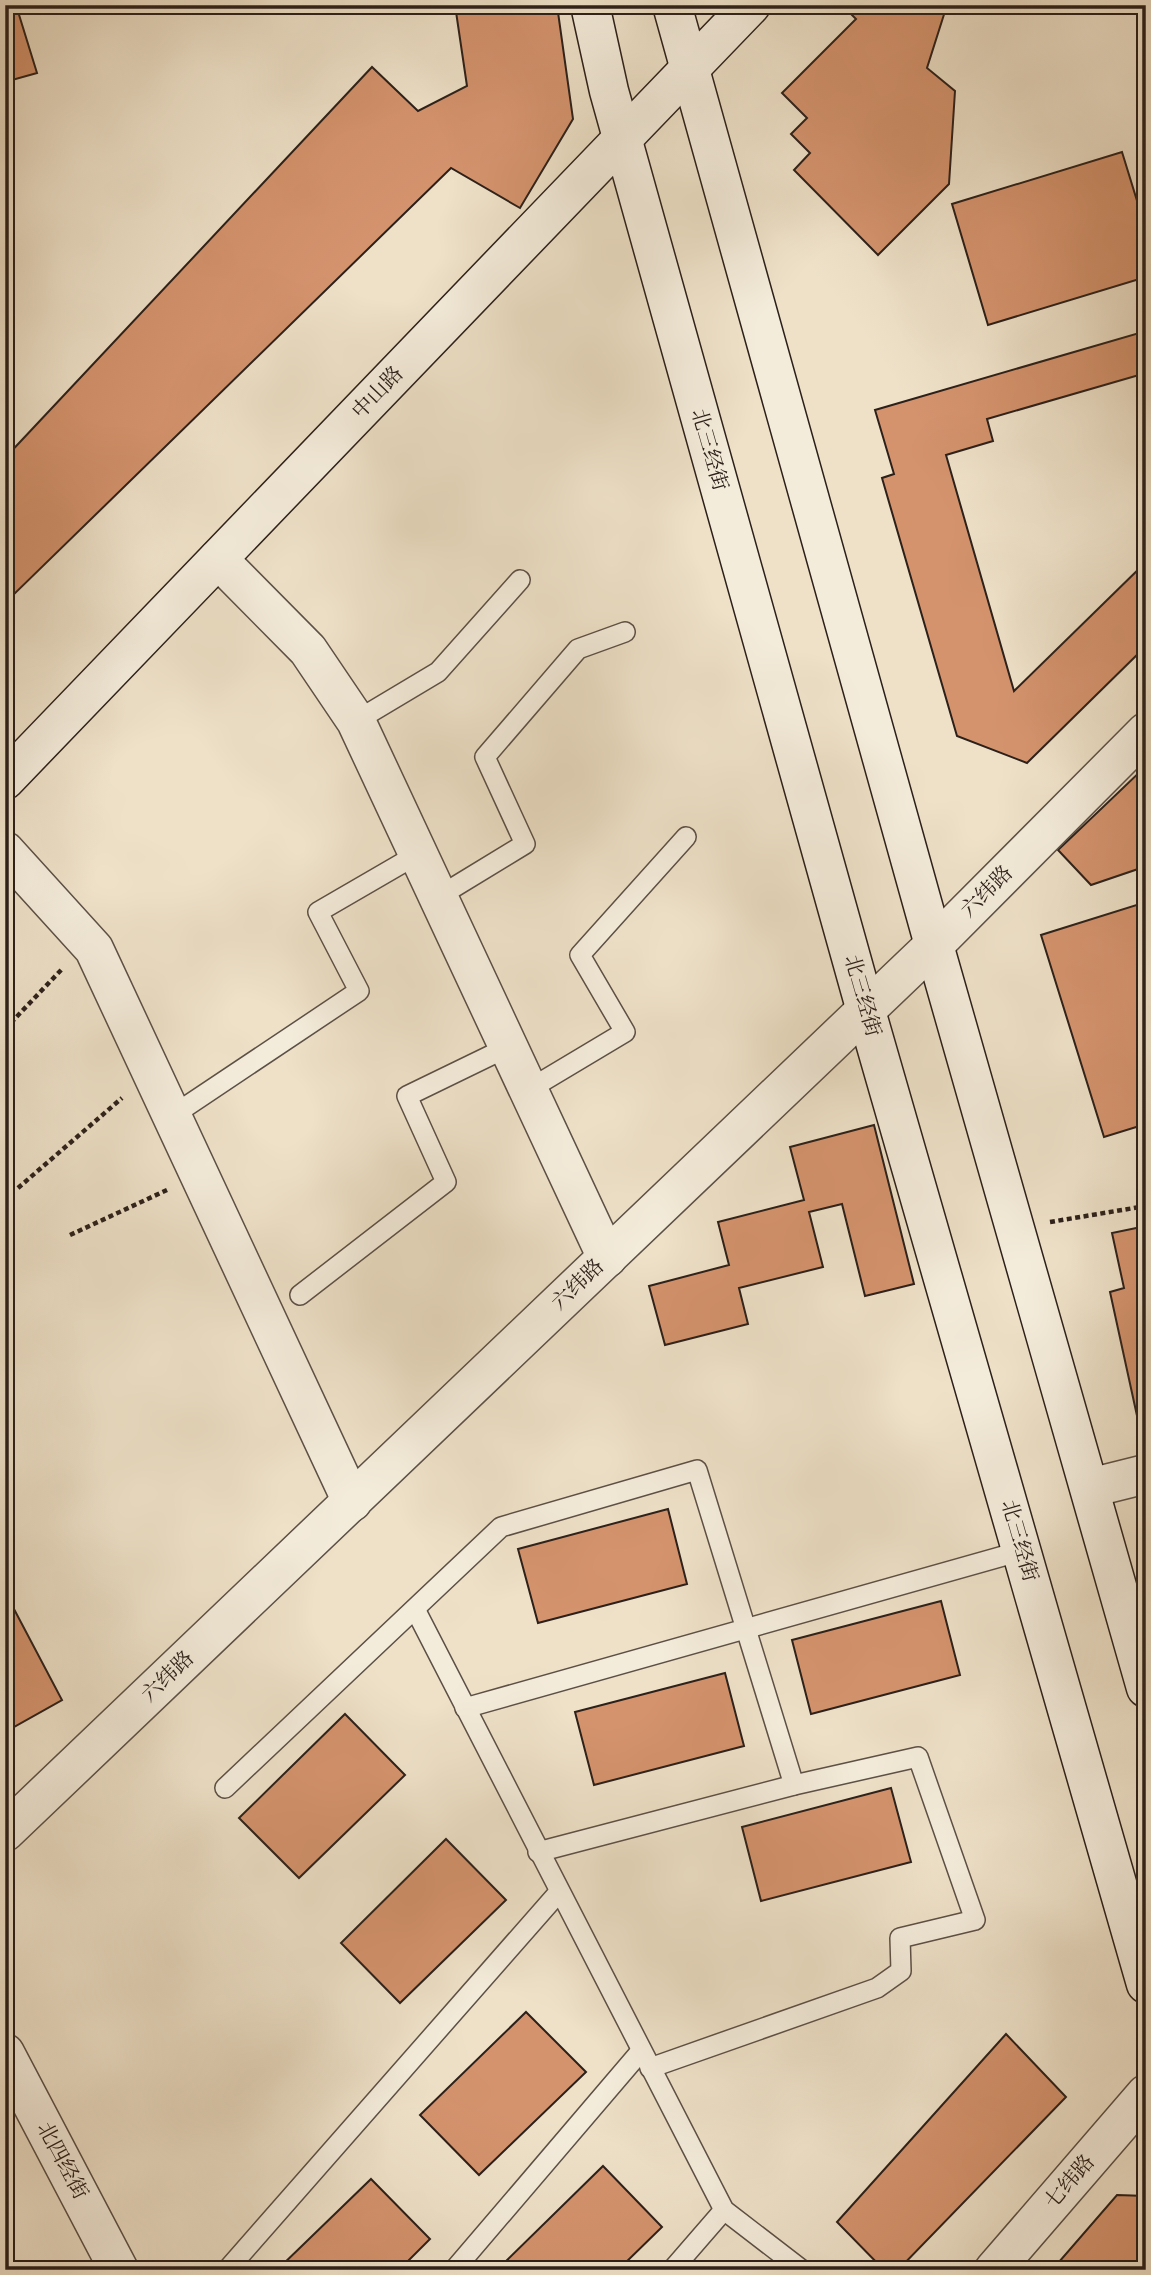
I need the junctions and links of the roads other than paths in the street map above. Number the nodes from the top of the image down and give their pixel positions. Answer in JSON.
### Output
{"nodes":[{"id":1,"x":590,"y":5,"type":"edge"},
{"id":2,"x":672,"y":5,"type":"edge"},
{"id":3,"x":751,"y":5,"type":"edge"},
{"id":4,"x":690,"y":69,"type":"junction"},
{"id":5,"x":622,"y":139,"type":"junction"},
{"id":6,"x":218,"y":559,"type":"junction"},
{"id":7,"x":520,"y":580,"type":"dead end"},
{"id":8,"x":625,"y":632,"type":"dead end"},
{"id":9,"x":356,"y":721,"type":"junction"},
{"id":10,"x":1146,"y":732,"type":"edge"},
{"id":11,"x":5,"y":780,"type":"edge"},
{"id":12,"x":686,"y":837,"type":"dead end"},
{"id":13,"x":5,"y":851,"type":"edge"},
{"id":14,"x":418,"y":854,"type":"junction"},
{"id":15,"x":438,"y":897,"type":"junction"},
{"id":16,"x":934,"y":945,"type":"junction"},
{"id":17,"x":866,"y":1011,"type":"junction"},
{"id":18,"x":508,"y":1046,"type":"junction"},
{"id":19,"x":528,"y":1090,"type":"junction"},
{"id":20,"x":172,"y":1116,"type":"junction"},
{"id":21,"x":607,"y":1258,"type":"junction"},
{"id":22,"x":300,"y":1295,"type":"dead end"},
{"id":23,"x":1146,"y":1474,"type":"edge"},
{"id":24,"x":1090,"y":1488,"type":"junction"},
{"id":25,"x":352,"y":1502,"type":"junction"},
{"id":26,"x":1021,"y":1551,"type":"junction"},
{"id":27,"x":415,"y":1609,"type":"junction"},
{"id":28,"x":745,"y":1629,"type":"junction"},
{"id":29,"x":1146,"y":1688,"type":"edge"},
{"id":30,"x":465,"y":1708,"type":"junction"},
{"id":31,"x":794,"y":1785,"type":"junction"},
{"id":32,"x":225,"y":1788,"type":"dead end"},
{"id":33,"x":5,"y":1832,"type":"edge"},
{"id":34,"x":538,"y":1852,"type":"junction"},
{"id":35,"x":559,"y":1892,"type":"junction"},
{"id":36,"x":1146,"y":1984,"type":"edge"},
{"id":37,"x":5,"y":2053,"type":"edge"},
{"id":38,"x":646,"y":2059,"type":"junction"},
{"id":39,"x":1146,"y":2094,"type":"edge"},
{"id":40,"x":724,"y":2210,"type":"junction"},
{"id":41,"x":120,"y":2270,"type":"edge"},
{"id":42,"x":227,"y":2270,"type":"edge"},
{"id":43,"x":454,"y":2270,"type":"edge"},
{"id":44,"x":672,"y":2270,"type":"edge"},
{"id":45,"x":802,"y":2270,"type":"edge"},
{"id":46,"x":995,"y":2270,"type":"edge"}],
"edges":[{"from":1,"to":5,"type":"main road","name":"北三经街"},
{"from":2,"to":4,"type":"main road"},
{"from":3,"to":4,"type":"main road","name":"中山路"},
{"from":4,"to":5,"type":"main road","name":"中山路"},
{"from":4,"to":16,"type":"main road"},
{"from":5,"to":6,"type":"main road","name":"中山路"},
{"from":5,"to":17,"type":"main road","name":"北三经街"},
{"from":6,"to":9,"type":"main road"},
{"from":6,"to":11,"type":"main road","name":"中山路"},
{"from":7,"to":9,"type":"lane"},
{"from":8,"to":15,"type":"lane"},
{"from":9,"to":14,"type":"main road"},
{"from":10,"to":16,"type":"main road","name":"六纬路"},
{"from":12,"to":19,"type":"lane"},
{"from":13,"to":20,"type":"main road"},
{"from":14,"to":15,"type":"main road"},
{"from":14,"to":20,"type":"lane"},
{"from":15,"to":18,"type":"main road"},
{"from":16,"to":17,"type":"main road","name":"六纬路"},
{"from":16,"to":24,"type":"main road"},
{"from":17,"to":21,"type":"main road","name":"六纬路"},
{"from":17,"to":26,"type":"main road","name":"北三经街"},
{"from":18,"to":19,"type":"main road"},
{"from":18,"to":22,"type":"lane"},
{"from":19,"to":21,"type":"main road"},
{"from":20,"to":25,"type":"main road"},
{"from":21,"to":25,"type":"main road","name":"六纬路"},
{"from":23,"to":24,"type":"main road"},
{"from":24,"to":29,"type":"main road"},
{"from":25,"to":33,"type":"main road","name":"六纬路"},
{"from":26,"to":28,"type":"lane"},
{"from":26,"to":36,"type":"main road","name":"北三经街"},
{"from":27,"to":28,"type":"lane"},
{"from":27,"to":30,"type":"lane"},
{"from":27,"to":32,"type":"lane"},
{"from":28,"to":30,"type":"lane"},
{"from":28,"to":31,"type":"lane"},
{"from":30,"to":34,"type":"lane"},
{"from":31,"to":34,"type":"lane"},
{"from":31,"to":38,"type":"lane"},
{"from":34,"to":35,"type":"lane"},
{"from":35,"to":38,"type":"lane"},
{"from":35,"to":42,"type":"lane"},
{"from":37,"to":41,"type":"main road","name":"北四经街"},
{"from":38,"to":40,"type":"lane"},
{"from":38,"to":43,"type":"lane"},
{"from":39,"to":46,"type":"main road","name":"七纬路"},
{"from":40,"to":44,"type":"lane"},
{"from":40,"to":45,"type":"lane"}]}
